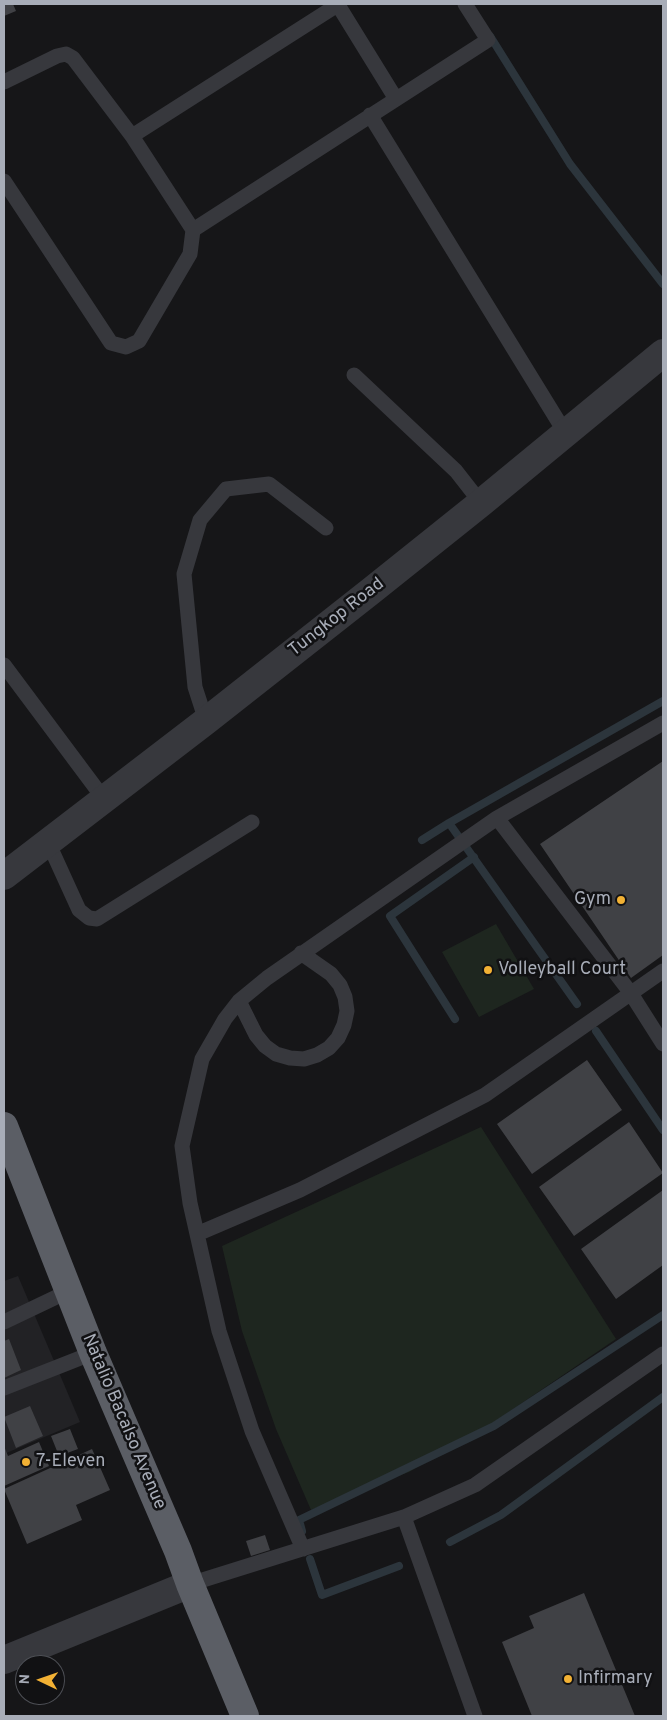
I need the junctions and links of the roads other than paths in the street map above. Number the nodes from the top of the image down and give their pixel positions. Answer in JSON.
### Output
{"nodes":[{"id":1,"x":339,"y":4,"type":"edge"},
{"id":2,"x":466,"y":4,"type":"edge"},
{"id":3,"x":4,"y":82,"type":"edge"},
{"id":4,"x":396,"y":99,"type":"junction"},
{"id":5,"x":370,"y":115,"type":"junction"},
{"id":6,"x":132,"y":136,"type":"junction"},
{"id":7,"x":4,"y":181,"type":"edge"},
{"id":8,"x":193,"y":230,"type":"junction"},
{"id":9,"x":663,"y":353,"type":"edge"},
{"id":10,"x":354,"y":375,"type":"dead end"},
{"id":11,"x":566,"y":434,"type":"junction"},
{"id":12,"x":481,"y":503,"type":"junction"},
{"id":13,"x":326,"y":528,"type":"dead end"},
{"id":14,"x":4,"y":665,"type":"edge"},
{"id":15,"x":206,"y":721,"type":"junction"},
{"id":16,"x":663,"y":723,"type":"edge"},
{"id":17,"x":104,"y":799,"type":"junction"},
{"id":18,"x":498,"y":818,"type":"junction"},
{"id":19,"x":252,"y":822,"type":"dead end"},
{"id":20,"x":48,"y":842,"type":"junction"},
{"id":21,"x":4,"y":876,"type":"edge"},
{"id":22,"x":301,"y":953,"type":"junction"},
{"id":23,"x":663,"y":971,"type":"edge"},
{"id":24,"x":630,"y":992,"type":"junction"},
{"id":25,"x":239,"y":1001,"type":"junction"},
{"id":26,"x":663,"y":1044,"type":"edge"},
{"id":27,"x":4,"y":1126,"type":"edge"},
{"id":28,"x":197,"y":1234,"type":"junction"},
{"id":29,"x":68,"y":1291,"type":"junction"},
{"id":30,"x":4,"y":1322,"type":"edge"},
{"id":31,"x":93,"y":1353,"type":"junction"},
{"id":32,"x":663,"y":1354,"type":"edge"},
{"id":33,"x":4,"y":1388,"type":"edge"},
{"id":34,"x":404,"y":1517,"type":"junction"},
{"id":35,"x":303,"y":1549,"type":"junction"},
{"id":36,"x":190,"y":1584,"type":"junction"},
{"id":37,"x":4,"y":1660,"type":"edge"},
{"id":38,"x":245,"y":1716,"type":"edge"},
{"id":39,"x":475,"y":1716,"type":"edge"}],
"edges":[{"from":1,"to":4,"type":"lane"},
{"from":1,"to":6,"type":"lane"},
{"from":2,"to":4,"type":"lane"},
{"from":3,"to":6,"type":"lane"},
{"from":4,"to":5,"type":"lane"},
{"from":5,"to":8,"type":"lane"},
{"from":5,"to":11,"type":"lane"},
{"from":6,"to":8,"type":"lane"},
{"from":7,"to":8,"type":"lane"},
{"from":9,"to":11,"type":"street","name":"Tungkop Road"},
{"from":10,"to":12,"type":"lane"},
{"from":11,"to":12,"type":"street","name":"Tungkop Road"},
{"from":12,"to":15,"type":"street","name":"Tungkop Road"},
{"from":13,"to":15,"type":"lane"},
{"from":14,"to":17,"type":"lane"},
{"from":15,"to":17,"type":"street","name":"Tungkop Road"},
{"from":16,"to":18,"type":"lane"},
{"from":17,"to":20,"type":"street","name":"Tungkop Road"},
{"from":18,"to":22,"type":"lane"},
{"from":18,"to":24,"type":"lane"},
{"from":19,"to":20,"type":"lane"},
{"from":20,"to":21,"type":"street","name":"Tungkop Road"},
{"from":22,"to":25,"type":"lane"},
{"from":22,"to":25,"type":"lane"},
{"from":23,"to":24,"type":"lane"},
{"from":24,"to":26,"type":"lane"},
{"from":24,"to":28,"type":"lane"},
{"from":25,"to":28,"type":"lane"},
{"from":27,"to":29,"type":"highway","name":"Natalio Bacalso Avenue"},
{"from":28,"to":35,"type":"lane"},
{"from":29,"to":30,"type":"lane"},
{"from":29,"to":31,"type":"highway","name":"Natalio Bacalso Avenue"},
{"from":31,"to":33,"type":"lane"},
{"from":31,"to":36,"type":"highway","name":"Natalio Bacalso Avenue"},
{"from":32,"to":34,"type":"lane"},
{"from":34,"to":35,"type":"lane"},
{"from":34,"to":39,"type":"lane"},
{"from":35,"to":36,"type":"lane"},
{"from":36,"to":37,"type":"street"},
{"from":36,"to":38,"type":"highway","name":"Natalio Bacalso Avenue"}]}
